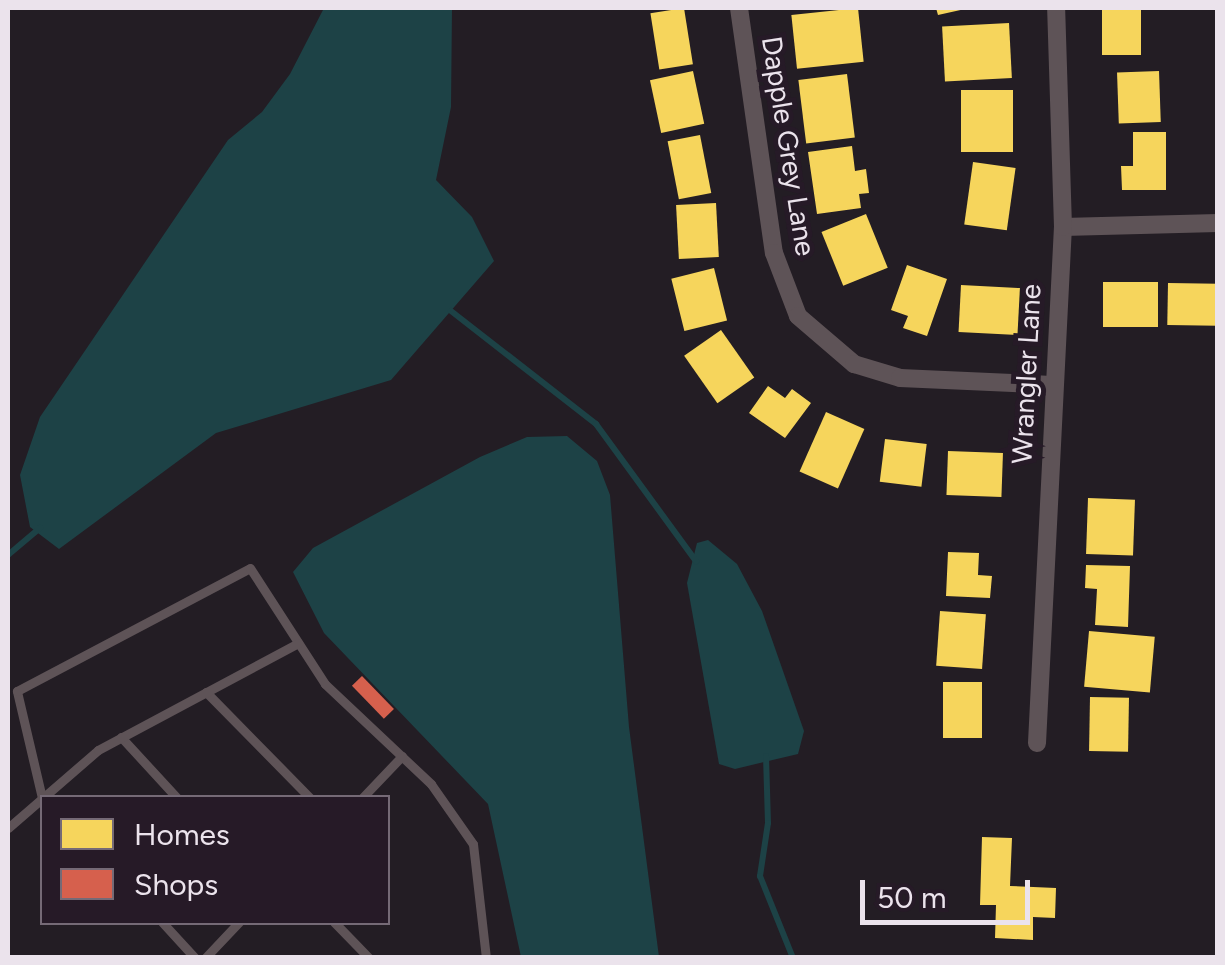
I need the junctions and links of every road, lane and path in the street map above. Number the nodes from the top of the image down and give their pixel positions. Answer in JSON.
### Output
{"nodes":[{"id":1,"x":739,"y":8,"type":"edge"},
{"id":2,"x":1056,"y":8,"type":"edge"},
{"id":3,"x":1218,"y":222,"type":"edge"},
{"id":4,"x":1063,"y":226,"type":"junction"},
{"id":5,"x":1052,"y":385,"type":"junction"},
{"id":6,"x":298,"y":642,"type":"junction"},
{"id":7,"x":206,"y":692,"type":"junction"},
{"id":8,"x":120,"y":738,"type":"junction"},
{"id":9,"x":1037,"y":743,"type":"dead end"},
{"id":10,"x":402,"y":756,"type":"junction"},
{"id":11,"x":41,"y":795,"type":"edge"},
{"id":12,"x":44,"y":795,"type":"edge"},
{"id":13,"x":175,"y":795,"type":"edge"},
{"id":14,"x":307,"y":795,"type":"edge"},
{"id":15,"x":365,"y":795,"type":"edge"},
{"id":16,"x":40,"y":798,"type":"edge"},
{"id":17,"x":8,"y":828,"type":"edge"},
{"id":18,"x":165,"y":925,"type":"edge"},
{"id":19,"x":236,"y":925,"type":"edge"},
{"id":20,"x":337,"y":925,"type":"edge"},
{"id":21,"x":195,"y":958,"type":"edge"},
{"id":22,"x":205,"y":958,"type":"edge"},
{"id":23,"x":369,"y":958,"type":"edge"},
{"id":24,"x":486,"y":958,"type":"edge"}],
"edges":[{"from":1,"to":5,"type":"street","name":"Dapple Grey Lane"},
{"from":2,"to":4,"type":"street","name":"Wrangler Lane"},
{"from":3,"to":4,"type":"street"},
{"from":4,"to":5,"type":"street","name":"Wrangler Lane"},
{"from":5,"to":9,"type":"street","name":"Wrangler Lane"},
{"from":6,"to":7,"type":"lane"},
{"from":6,"to":10,"type":"lane"},
{"from":6,"to":11,"type":"lane"},
{"from":7,"to":8,"type":"lane"},
{"from":7,"to":14,"type":"lane"},
{"from":8,"to":12,"type":"lane"},
{"from":8,"to":13,"type":"lane"},
{"from":10,"to":15,"type":"lane"},
{"from":10,"to":24,"type":"lane"},
{"from":16,"to":17,"type":"lane"},
{"from":18,"to":21,"type":"lane"},
{"from":19,"to":22,"type":"lane"},
{"from":20,"to":23,"type":"lane"}]}
